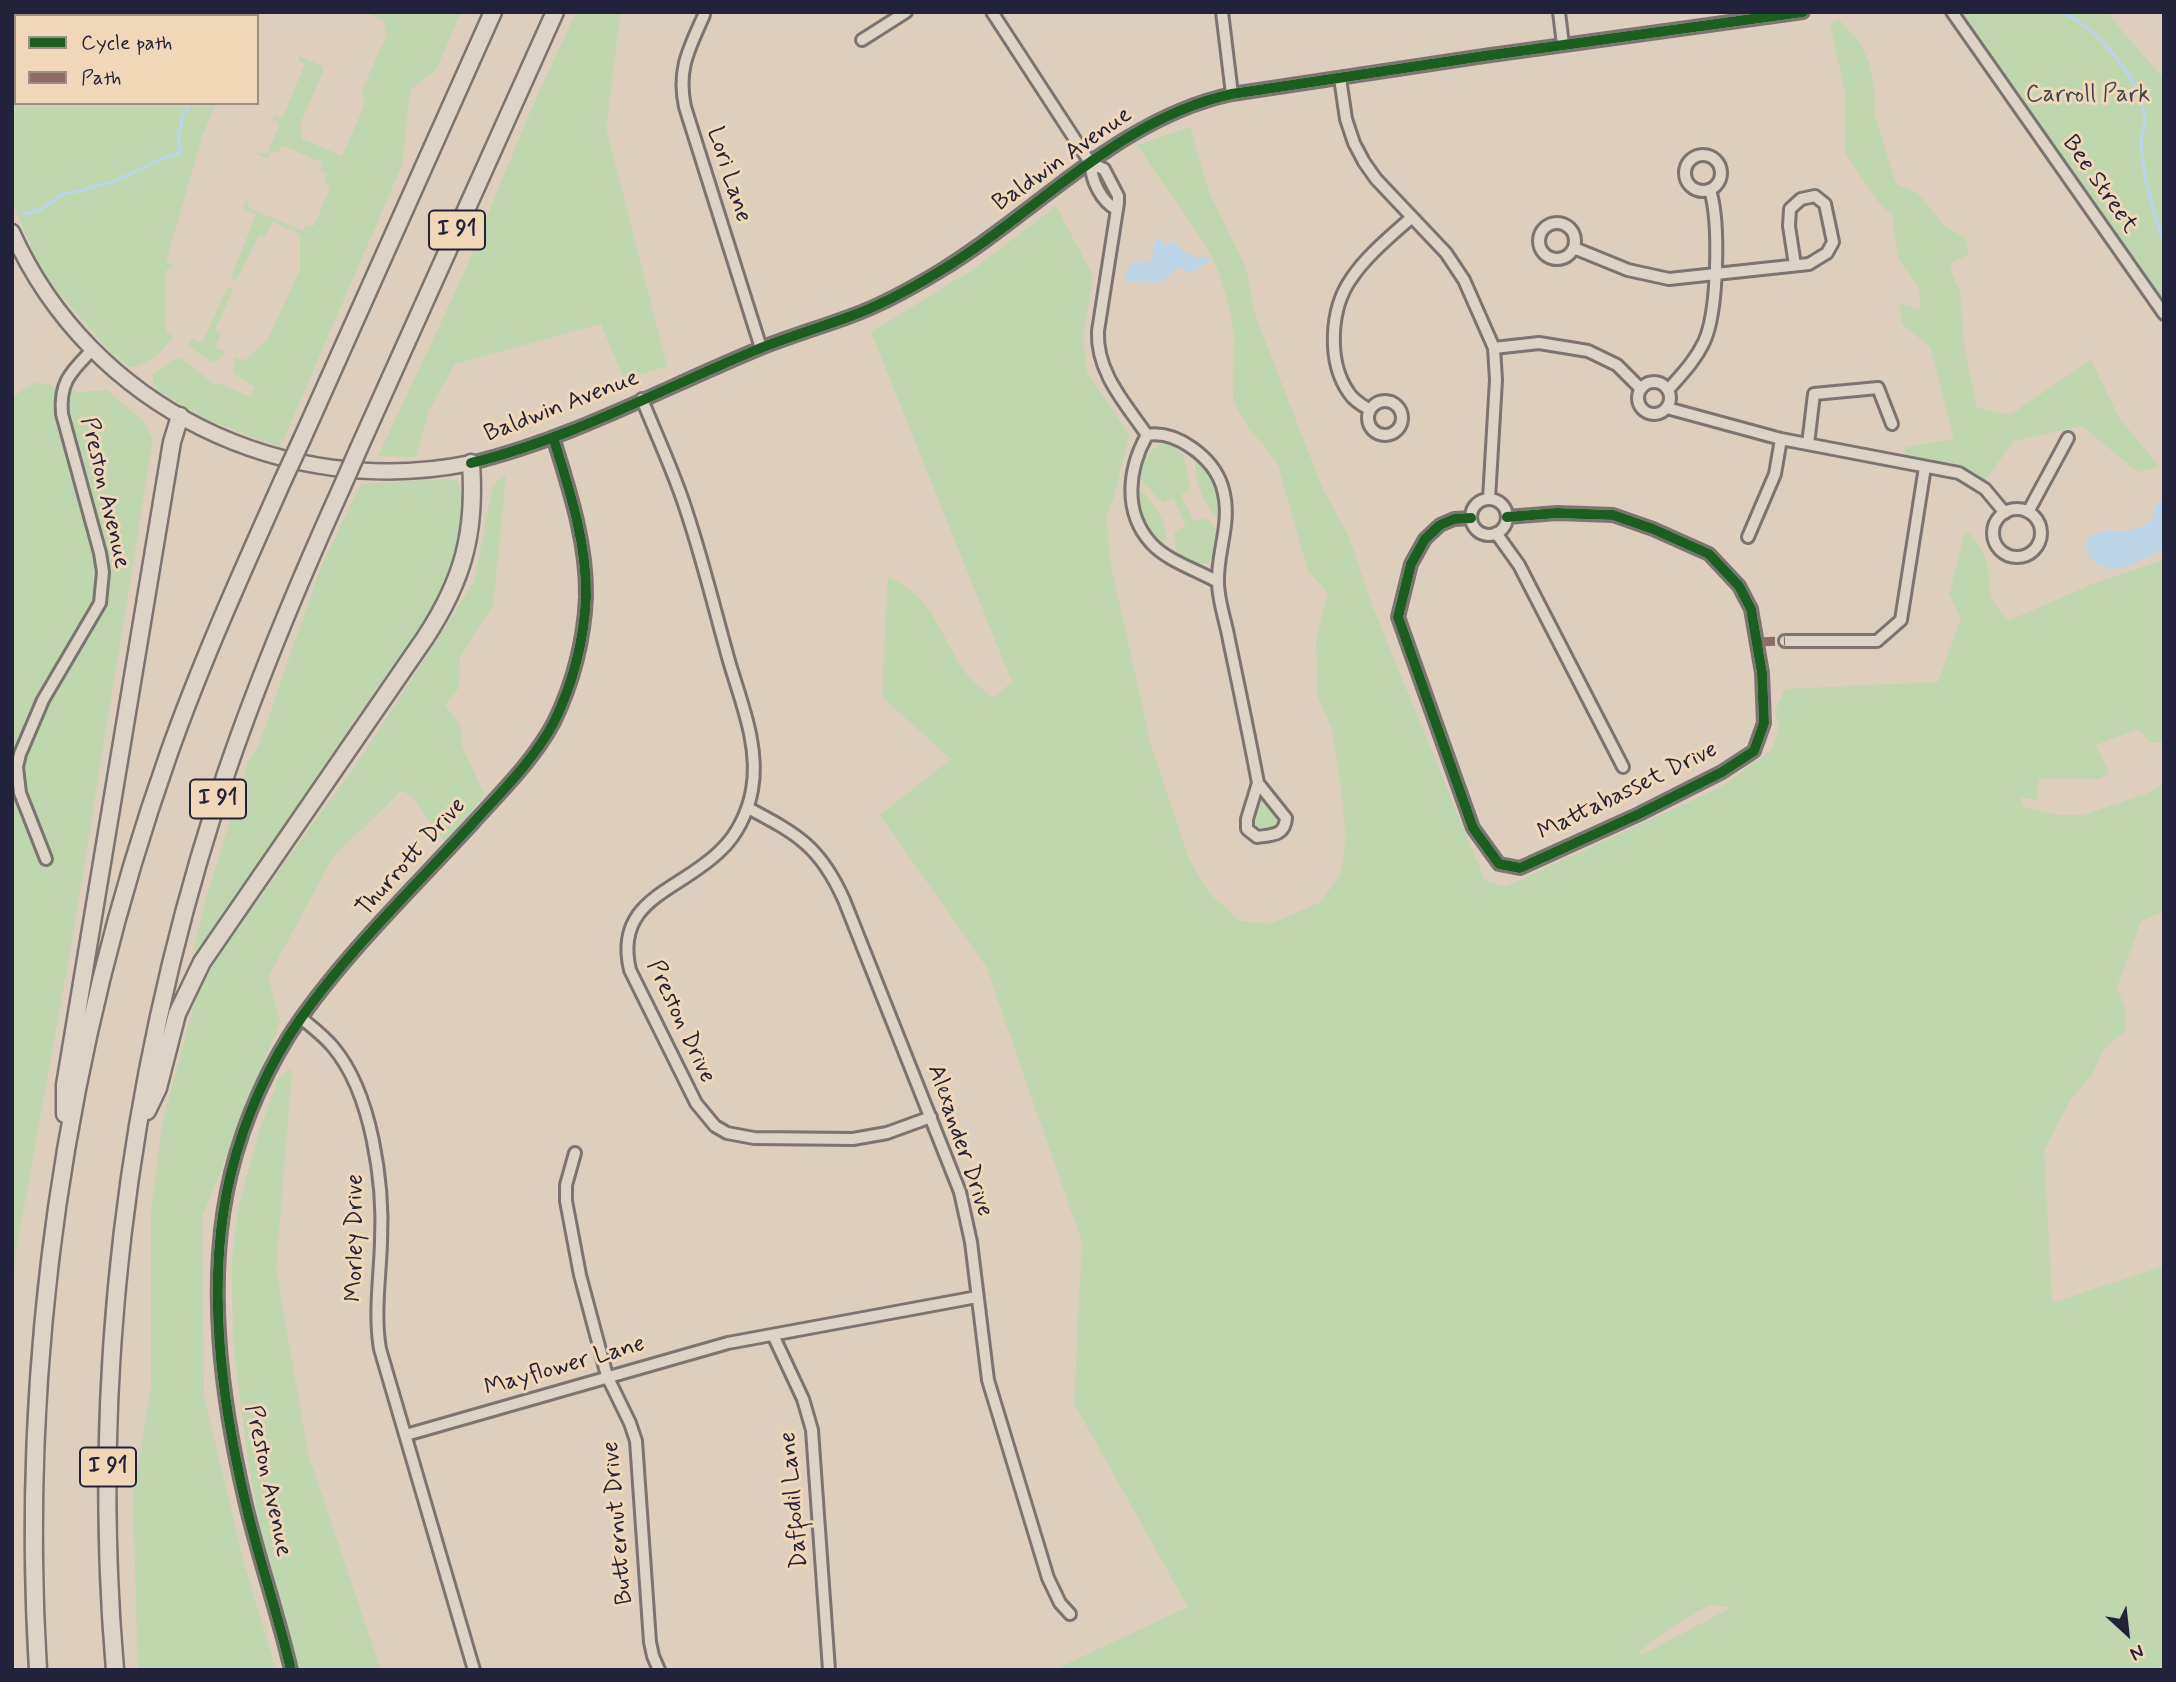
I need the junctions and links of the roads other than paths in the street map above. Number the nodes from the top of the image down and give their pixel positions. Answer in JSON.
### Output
{"nodes":[{"id":1,"x":493,"y":12,"type":"edge"},
{"id":2,"x":555,"y":12,"type":"edge"},
{"id":3,"x":905,"y":12,"type":"edge"},
{"id":4,"x":992,"y":12,"type":"edge"},
{"id":5,"x":1222,"y":12,"type":"edge"},
{"id":6,"x":1559,"y":12,"type":"edge"},
{"id":7,"x":1803,"y":12,"type":"edge"},
{"id":8,"x":1952,"y":12,"type":"edge"},
{"id":9,"x":704,"y":15,"type":"dead end"},
{"id":10,"x":862,"y":40,"type":"dead end"},
{"id":11,"x":1563,"y":45,"type":"junction"},
{"id":12,"x":1340,"y":78,"type":"junction"},
{"id":13,"x":1232,"y":94,"type":"junction"},
{"id":14,"x":1091,"y":164,"type":"junction"},
{"id":15,"x":1710,"y":190,"type":"dead end"},
{"id":16,"x":1412,"y":217,"type":"junction"},
{"id":17,"x":12,"y":232,"type":"edge"},
{"id":18,"x":1574,"y":248,"type":"dead end"},
{"id":19,"x":1795,"y":265,"type":"junction"},
{"id":20,"x":1714,"y":275,"type":"junction"},
{"id":21,"x":2164,"y":314,"type":"edge"},
{"id":22,"x":761,"y":348,"type":"junction"},
{"id":23,"x":1494,"y":348,"type":"junction"},
{"id":24,"x":93,"y":349,"type":"junction"},
{"id":25,"x":1641,"y":389,"type":"junction"},
{"id":26,"x":1668,"y":390,"type":"junction"},
{"id":27,"x":642,"y":400,"type":"junction"},
{"id":28,"x":1667,"y":408,"type":"junction"},
{"id":29,"x":1370,"y":410,"type":"dead end"},
{"id":30,"x":180,"y":416,"type":"junction"},
{"id":31,"x":1892,"y":424,"type":"dead end"},
{"id":32,"x":1147,"y":435,"type":"junction"},
{"id":33,"x":553,"y":437,"type":"junction"},
{"id":34,"x":2068,"y":438,"type":"dead end"},
{"id":35,"x":1781,"y":439,"type":"junction"},
{"id":36,"x":1808,"y":444,"type":"junction"},
{"id":37,"x":471,"y":463,"type":"junction"},
{"id":38,"x":1925,"y":467,"type":"junction"},
{"id":39,"x":1489,"y":499,"type":"junction"},
{"id":40,"x":2028,"y":512,"type":"junction"},
{"id":41,"x":2005,"y":513,"type":"junction"},
{"id":42,"x":1507,"y":517,"type":"junction"},
{"id":43,"x":1471,"y":518,"type":"junction"},
{"id":44,"x":1496,"y":533,"type":"junction"},
{"id":45,"x":1748,"y":537,"type":"dead end"},
{"id":46,"x":1218,"y":582,"type":"junction"},
{"id":47,"x":1785,"y":641,"type":"dead end"},
{"id":48,"x":1623,"y":767,"type":"dead end"},
{"id":49,"x":1258,"y":783,"type":"junction"},
{"id":50,"x":747,"y":808,"type":"junction"},
{"id":51,"x":46,"y":859,"type":"dead end"},
{"id":52,"x":301,"y":1018,"type":"junction"},
{"id":53,"x":931,"y":1117,"type":"junction"},
{"id":54,"x":140,"y":1122,"type":"junction"},
{"id":55,"x":68,"y":1129,"type":"junction"},
{"id":56,"x":575,"y":1153,"type":"dead end"},
{"id":57,"x":976,"y":1297,"type":"junction"},
{"id":58,"x":217,"y":1299,"type":"joint"},
{"id":59,"x":773,"y":1335,"type":"junction"},
{"id":60,"x":607,"y":1376,"type":"junction"},
{"id":61,"x":405,"y":1435,"type":"junction"},
{"id":62,"x":1070,"y":1614,"type":"dead end"},
{"id":63,"x":826,"y":1669,"type":"edge"},
{"id":64,"x":38,"y":1670,"type":"edge"},
{"id":65,"x":115,"y":1670,"type":"edge"},
{"id":66,"x":291,"y":1670,"type":"edge"},
{"id":67,"x":474,"y":1670,"type":"edge"},
{"id":68,"x":659,"y":1670,"type":"edge"}],
"edges":[{"from":1,"to":55,"type":"highway","number":"I 91","bridge":true},
{"from":2,"to":54,"type":"highway","number":"I 91","bridge":true},
{"from":3,"to":10,"type":"street"},
{"from":4,"to":14,"type":"street"},
{"from":5,"to":13,"type":"street"},
{"from":6,"to":11,"type":"street"},
{"from":7,"to":11,"type":"street","name":"Baldwin Avenue"},
{"from":8,"to":21,"type":"street","name":"Bee Street"},
{"from":9,"to":22,"type":"street","name":"Lori Lane"},
{"from":11,"to":12,"type":"street","name":"Baldwin Avenue"},
{"from":12,"to":13,"type":"street","name":"Baldwin Avenue"},
{"from":12,"to":16,"type":"street"},
{"from":13,"to":14,"type":"street","name":"Baldwin Avenue"},
{"from":14,"to":22,"type":"street","name":"Baldwin Avenue"},
{"from":14,"to":32,"type":"street"},
{"from":15,"to":20,"type":"street"},
{"from":16,"to":23,"type":"street"},
{"from":16,"to":29,"type":"street"},
{"from":17,"to":24,"type":"main road"},
{"from":18,"to":20,"type":"street"},
{"from":19,"to":19,"type":"street"},
{"from":19,"to":20,"type":"street"},
{"from":20,"to":26,"type":"street"},
{"from":22,"to":27,"type":"street","name":"Baldwin Avenue"},
{"from":23,"to":25,"type":"street"},
{"from":23,"to":39,"type":"street"},
{"from":24,"to":30,"type":"main road","name":"Baldwin Avenue"},
{"from":24,"to":51,"type":"street","name":"Preston Avenue"},
{"from":25,"to":26,"type":"street"},
{"from":25,"to":28,"type":"street"},
{"from":26,"to":28,"type":"street"},
{"from":27,"to":33,"type":"street","name":"Baldwin Avenue"},
{"from":27,"to":50,"type":"street","name":"Preston Drive"},
{"from":28,"to":35,"type":"street"},
{"from":30,"to":37,"type":"main road","name":"Baldwin Avenue"},
{"from":30,"to":55,"type":"highway"},
{"from":31,"to":36,"type":"street"},
{"from":32,"to":46,"type":"street"},
{"from":32,"to":46,"type":"street"},
{"from":33,"to":37,"type":"street","name":"Baldwin Avenue"},
{"from":33,"to":52,"type":"street","name":"Thurrott Drive"},
{"from":34,"to":40,"type":"street"},
{"from":35,"to":36,"type":"street"},
{"from":35,"to":45,"type":"street"},
{"from":36,"to":38,"type":"street"},
{"from":37,"to":54,"type":"highway"},
{"from":38,"to":41,"type":"street"},
{"from":38,"to":47,"type":"street"},
{"from":39,"to":42,"type":"street"},
{"from":39,"to":43,"type":"street"},
{"from":40,"to":41,"type":"street"},
{"from":40,"to":41,"type":"street"},
{"from":42,"to":43,"type":"street","name":"Mattabasset Drive"},
{"from":42,"to":44,"type":"street"},
{"from":43,"to":44,"type":"street","name":"Mattabasset Drive"},
{"from":44,"to":48,"type":"street","name":"Mattabasset Drive"},
{"from":46,"to":49,"type":"street"},
{"from":49,"to":49,"type":"street"},
{"from":50,"to":53,"type":"street","name":"Alexander Drive"},
{"from":50,"to":53,"type":"street","name":"Preston Drive"},
{"from":52,"to":58,"type":"street","name":"Thurrott Drive"},
{"from":52,"to":61,"type":"street","name":"Morley Drive"},
{"from":53,"to":57,"type":"street","name":"Alexander Drive"},
{"from":54,"to":65,"type":"highway","number":"I 91"},
{"from":55,"to":64,"type":"highway","number":"I 91"},
{"from":56,"to":60,"type":"street","name":"Butternut Drive"},
{"from":57,"to":59,"type":"street","name":"Mayflower Lane"},
{"from":57,"to":62,"type":"street","name":"Alexander Drive"},
{"from":58,"to":66,"type":"street","name":"Preston Avenue"},
{"from":59,"to":60,"type":"street","name":"Mayflower Lane"},
{"from":59,"to":63,"type":"street","name":"Daffodil Lane"},
{"from":60,"to":61,"type":"street","name":"Mayflower Lane"},
{"from":60,"to":68,"type":"street","name":"Butternut Drive"},
{"from":61,"to":67,"type":"street"}]}
